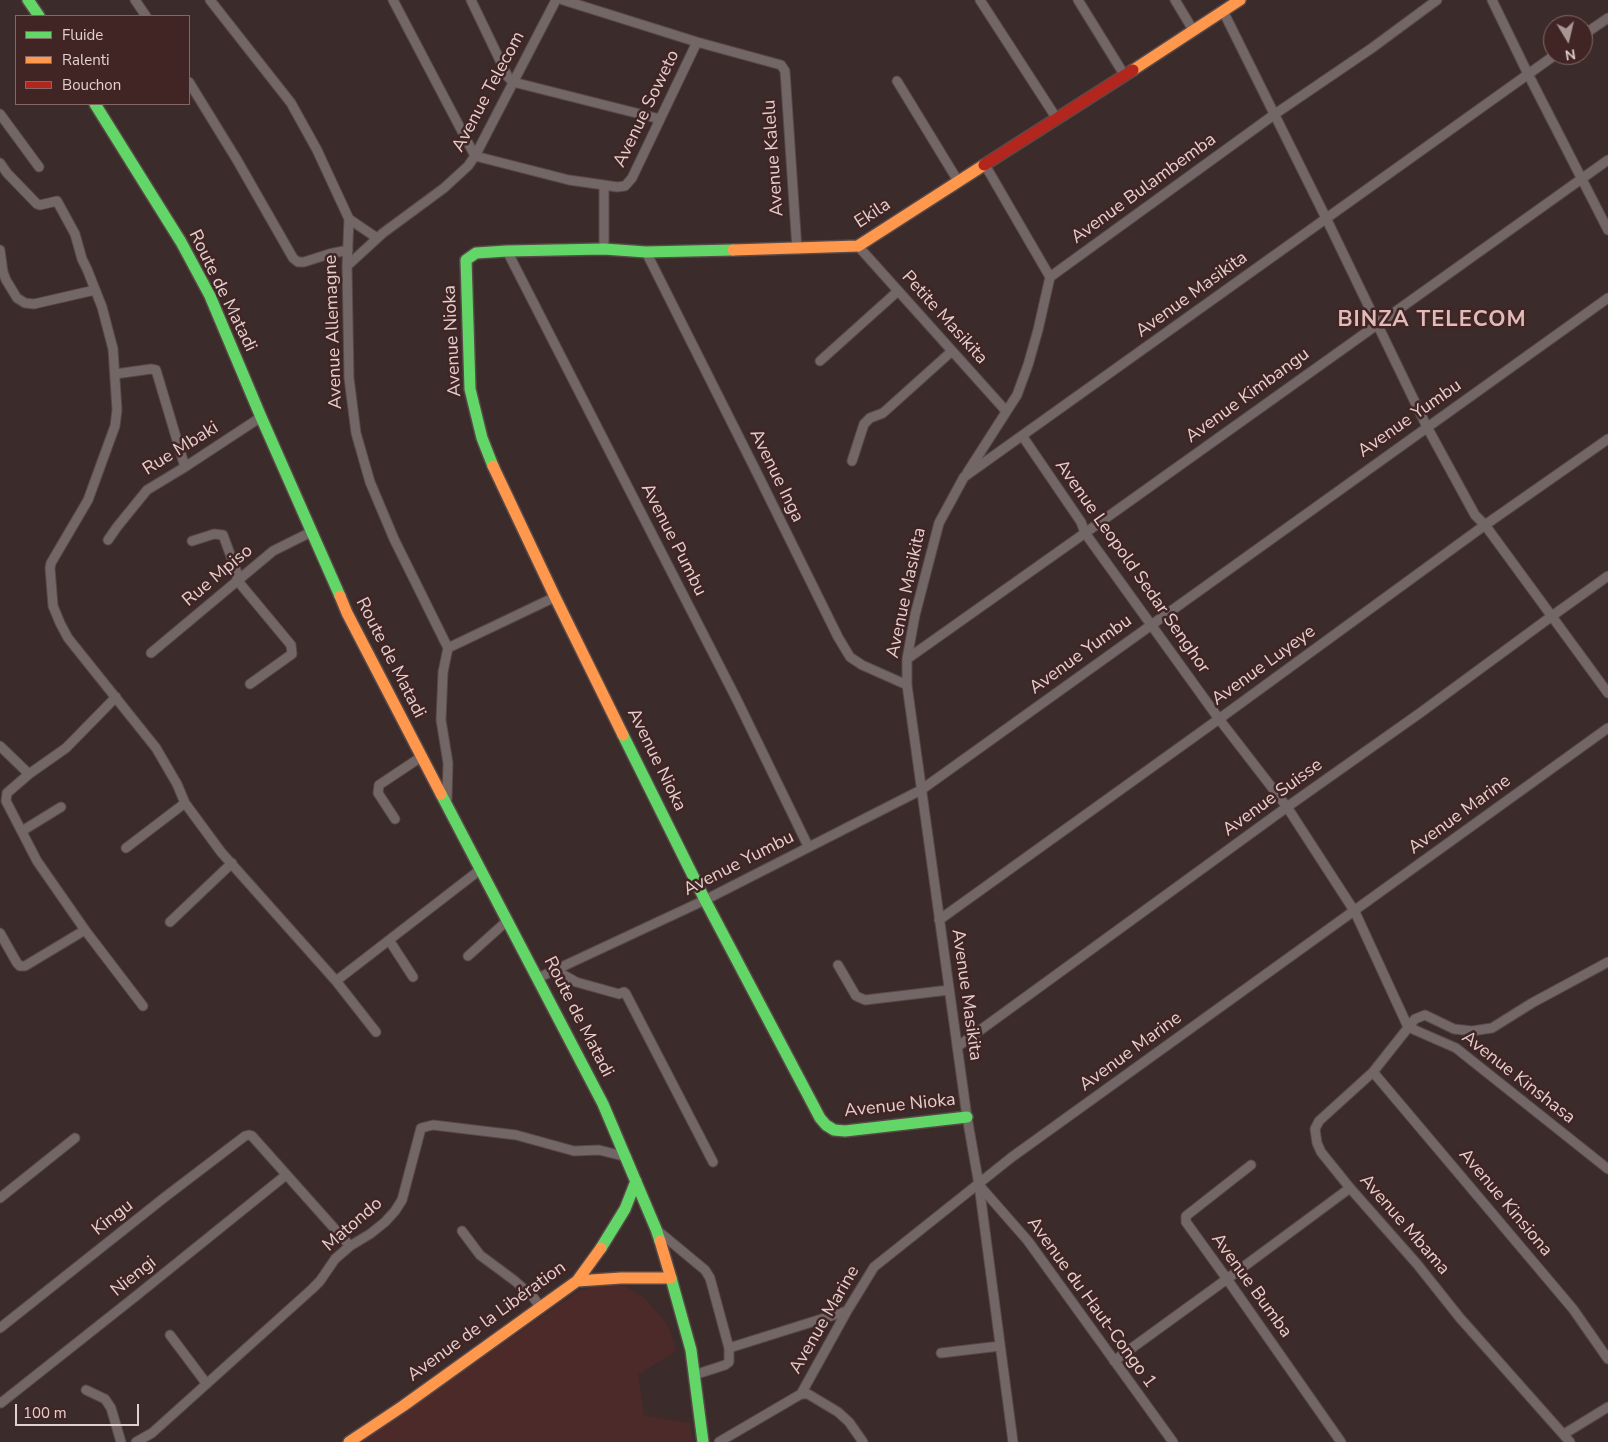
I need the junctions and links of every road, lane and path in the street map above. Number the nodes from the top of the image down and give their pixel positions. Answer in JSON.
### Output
{"nodes":[{"id":1,"x":28,"y":0,"type":"edge"},
{"id":2,"x":135,"y":0,"type":"edge"},
{"id":3,"x":210,"y":0,"type":"edge"},
{"id":4,"x":393,"y":0,"type":"edge"},
{"id":5,"x":471,"y":0,"type":"edge"},
{"id":6,"x":556,"y":0,"type":"edge"},
{"id":7,"x":563,"y":0,"type":"edge"},
{"id":8,"x":980,"y":0,"type":"edge"},
{"id":9,"x":1078,"y":0,"type":"edge"},
{"id":10,"x":1175,"y":0,"type":"edge"},
{"id":11,"x":1240,"y":0,"type":"edge"},
{"id":12,"x":1437,"y":0,"type":"edge"},
{"id":13,"x":1492,"y":0,"type":"edge"},
{"id":14,"x":1223,"y":10,"type":"junction"},
{"id":15,"x":37,"y":15,"type":"edge"},
{"id":16,"x":145,"y":15,"type":"edge"},
{"id":17,"x":1608,"y":18,"type":"edge"},
{"id":18,"x":1593,"y":28,"type":"edge"},
{"id":19,"x":1193,"y":30,"type":"junction"},
{"id":20,"x":697,"y":42,"type":"junction"},
{"id":21,"x":1543,"y":63,"type":"edge"},
{"id":22,"x":1528,"y":74,"type":"junction"},
{"id":23,"x":1125,"y":76,"type":"junction"},
{"id":24,"x":897,"y":81,"type":"dead end"},
{"id":25,"x":513,"y":82,"type":"junction"},
{"id":26,"x":190,"y":84,"type":"edge"},
{"id":27,"x":96,"y":105,"type":"edge"},
{"id":28,"x":0,"y":114,"type":"edge"},
{"id":29,"x":1275,"y":114,"type":"junction"},
{"id":30,"x":660,"y":119,"type":"junction"},
{"id":31,"x":1057,"y":119,"type":"junction"},
{"id":32,"x":475,"y":156,"type":"junction"},
{"id":33,"x":1608,"y":160,"type":"edge"},
{"id":34,"x":0,"y":163,"type":"edge"},
{"id":35,"x":985,"y":164,"type":"junction"},
{"id":36,"x":39,"y":167,"type":"dead end"},
{"id":37,"x":1582,"y":178,"type":"junction"},
{"id":38,"x":958,"y":180,"type":"junction"},
{"id":39,"x":604,"y":185,"type":"junction"},
{"id":40,"x":1326,"y":218,"type":"junction"},
{"id":41,"x":349,"y":219,"type":"junction"},
{"id":42,"x":1608,"y":230,"type":"edge"},
{"id":43,"x":378,"y":238,"type":"junction"},
{"id":44,"x":858,"y":246,"type":"junction"},
{"id":45,"x":604,"y":249,"type":"junction"},
{"id":46,"x":797,"y":249,"type":"junction"},
{"id":47,"x":0,"y":250,"type":"edge"},
{"id":48,"x":348,"y":250,"type":"junction"},
{"id":49,"x":507,"y":251,"type":"junction"},
{"id":50,"x":646,"y":252,"type":"junction"},
{"id":51,"x":466,"y":260,"type":"joint"},
{"id":52,"x":347,"y":266,"type":"junction"},
{"id":53,"x":1050,"y":277,"type":"junction"},
{"id":54,"x":95,"y":290,"type":"junction"},
{"id":55,"x":898,"y":291,"type":"junction"},
{"id":56,"x":1608,"y":298,"type":"edge"},
{"id":57,"x":1377,"y":324,"type":"junction"},
{"id":58,"x":952,"y":351,"type":"junction"},
{"id":59,"x":820,"y":361,"type":"dead end"},
{"id":60,"x":115,"y":374,"type":"junction"},
{"id":61,"x":1006,"y":411,"type":"junction"},
{"id":62,"x":260,"y":416,"type":"junction"},
{"id":63,"x":1427,"y":427,"type":"junction"},
{"id":64,"x":1022,"y":437,"type":"junction"},
{"id":65,"x":1608,"y":438,"type":"edge"},
{"id":66,"x":852,"y":461,"type":"dead end"},
{"id":67,"x":184,"y":467,"type":"junction"},
{"id":68,"x":964,"y":477,"type":"junction"},
{"id":69,"x":1484,"y":525,"type":"junction"},
{"id":70,"x":311,"y":532,"type":"junction"},
{"id":71,"x":1085,"y":534,"type":"junction"},
{"id":72,"x":108,"y":540,"type":"dead end"},
{"id":73,"x":192,"y":542,"type":"dead end"},
{"id":74,"x":1608,"y":576,"type":"edge"},
{"id":75,"x":237,"y":580,"type":"junction"},
{"id":76,"x":554,"y":597,"type":"junction"},
{"id":77,"x":1552,"y":616,"type":"junction"},
{"id":78,"x":1151,"y":624,"type":"junction"},
{"id":79,"x":448,"y":648,"type":"junction"},
{"id":80,"x":151,"y":653,"type":"dead end"},
{"id":81,"x":907,"y":659,"type":"junction"},
{"id":82,"x":250,"y":684,"type":"dead end"},
{"id":83,"x":907,"y":685,"type":"junction"},
{"id":84,"x":1608,"y":693,"type":"edge"},
{"id":85,"x":116,"y":697,"type":"junction"},
{"id":86,"x":1220,"y":719,"type":"junction"},
{"id":87,"x":1608,"y":728,"type":"edge"},
{"id":88,"x":0,"y":746,"type":"edge"},
{"id":89,"x":422,"y":756,"type":"junction"},
{"id":90,"x":29,"y":774,"type":"junction"},
{"id":91,"x":920,"y":790,"type":"junction"},
{"id":92,"x":185,"y":803,"type":"junction"},
{"id":93,"x":447,"y":804,"type":"junction"},
{"id":94,"x":62,"y":807,"type":"dead end"},
{"id":95,"x":1286,"y":807,"type":"junction"},
{"id":96,"x":395,"y":819,"type":"dead end"},
{"id":97,"x":22,"y":831,"type":"junction"},
{"id":98,"x":808,"y":846,"type":"junction"},
{"id":99,"x":126,"y":848,"type":"dead end"},
{"id":100,"x":232,"y":863,"type":"junction"},
{"id":101,"x":481,"y":869,"type":"junction"},
{"id":102,"x":705,"y":900,"type":"junction"},
{"id":103,"x":1354,"y":912,"type":"junction"},
{"id":104,"x":508,"y":920,"type":"junction"},
{"id":105,"x":939,"y":920,"type":"junction"},
{"id":106,"x":170,"y":922,"type":"dead end"},
{"id":107,"x":85,"y":930,"type":"junction"},
{"id":108,"x":0,"y":933,"type":"edge"},
{"id":109,"x":388,"y":940,"type":"junction"},
{"id":110,"x":468,"y":956,"type":"dead end"},
{"id":111,"x":1608,"y":962,"type":"edge"},
{"id":112,"x":838,"y":965,"type":"dead end"},
{"id":113,"x":555,"y":970,"type":"junction"},
{"id":114,"x":414,"y":977,"type":"dead end"},
{"id":115,"x":538,"y":978,"type":"junction"},
{"id":116,"x":336,"y":981,"type":"junction"},
{"id":117,"x":949,"y":990,"type":"junction"},
{"id":118,"x":143,"y":1006,"type":"dead end"},
{"id":119,"x":1408,"y":1027,"type":"junction"},
{"id":120,"x":376,"y":1032,"type":"dead end"},
{"id":121,"x":957,"y":1047,"type":"junction"},
{"id":122,"x":1373,"y":1072,"type":"junction"},
{"id":123,"x":967,"y":1117,"type":"junction"},
{"id":124,"x":75,"y":1138,"type":"dead end"},
{"id":125,"x":626,"y":1157,"type":"junction"},
{"id":126,"x":713,"y":1162,"type":"dead end"},
{"id":127,"x":1251,"y":1166,"type":"dead end"},
{"id":128,"x":1608,"y":1169,"type":"edge"},
{"id":129,"x":286,"y":1175,"type":"junction"},
{"id":130,"x":636,"y":1181,"type":"junction"},
{"id":131,"x":979,"y":1184,"type":"junction"},
{"id":132,"x":1350,"y":1188,"type":"junction"},
{"id":133,"x":0,"y":1198,"type":"edge"},
{"id":134,"x":656,"y":1229,"type":"junction"},
{"id":135,"x":462,"y":1231,"type":"dead end"},
{"id":136,"x":350,"y":1246,"type":"junction"},
{"id":137,"x":671,"y":1278,"type":"junction"},
{"id":138,"x":1228,"y":1279,"type":"junction"},
{"id":139,"x":577,"y":1281,"type":"junction"},
{"id":140,"x":541,"y":1308,"type":"junction"},
{"id":141,"x":847,"y":1310,"type":"junction"},
{"id":142,"x":0,"y":1328,"type":"edge"},
{"id":143,"x":170,"y":1335,"type":"dead end"},
{"id":144,"x":1000,"y":1346,"type":"junction"},
{"id":145,"x":729,"y":1348,"type":"junction"},
{"id":146,"x":941,"y":1352,"type":"dead end"},
{"id":147,"x":1608,"y":1359,"type":"edge"},
{"id":148,"x":1114,"y":1361,"type":"junction"},
{"id":149,"x":694,"y":1374,"type":"junction"},
{"id":150,"x":206,"y":1384,"type":"junction"},
{"id":151,"x":86,"y":1390,"type":"dead end"},
{"id":152,"x":800,"y":1394,"type":"junction"},
{"id":153,"x":1,"y":1402,"type":"edge"},
{"id":154,"x":1608,"y":1407,"type":"edge"},
{"id":155,"x":1564,"y":1434,"type":"junction"},
{"id":156,"x":1336,"y":1441,"type":"edge"},
{"id":157,"x":121,"y":1442,"type":"edge"},
{"id":158,"x":136,"y":1442,"type":"edge"},
{"id":159,"x":349,"y":1442,"type":"edge"},
{"id":160,"x":703,"y":1442,"type":"edge"},
{"id":161,"x":718,"y":1442,"type":"edge"},
{"id":162,"x":863,"y":1442,"type":"edge"},
{"id":163,"x":1013,"y":1442,"type":"edge"},
{"id":164,"x":1172,"y":1442,"type":"edge"},
{"id":165,"x":1570,"y":1442,"type":"edge"}],
"edges":[{"from":1,"to":15,"type":"main road"},
{"from":2,"to":16,"type":"street"},
{"from":3,"to":41,"type":"street","name":"Avenue Allemagne"},
{"from":4,"to":32,"type":"street"},
{"from":5,"to":25,"type":"street"},
{"from":6,"to":25,"type":"street","name":"Avenue Telecom"},
{"from":7,"to":20,"type":"street"},
{"from":8,"to":31,"type":"street"},
{"from":9,"to":23,"type":"street"},
{"from":10,"to":19,"type":"street"},
{"from":11,"to":14,"type":"main road","name":"Ekila"},
{"from":12,"to":29,"type":"street","name":"Avenue Bulambemba"},
{"from":13,"to":22,"type":"street"},
{"from":14,"to":19,"type":"main road","name":"Ekila"},
{"from":14,"to":29,"type":"street"},
{"from":17,"to":18,"type":"street"},
{"from":19,"to":23,"type":"main road","name":"Ekila"},
{"from":20,"to":30,"type":"street","name":"Avenue Soweto"},
{"from":20,"to":46,"type":"street","name":"Avenue Kalelu"},
{"from":21,"to":22,"type":"street","name":"Avenue Masikita"},
{"from":22,"to":37,"type":"street"},
{"from":22,"to":40,"type":"street","name":"Avenue Masikita"},
{"from":23,"to":31,"type":"main road","name":"Ekila"},
{"from":24,"to":38,"type":"street"},
{"from":25,"to":30,"type":"street"},
{"from":25,"to":32,"type":"street","name":"Avenue Telecom"},
{"from":26,"to":48,"type":"street"},
{"from":27,"to":62,"type":"main road","name":"Route de Matadi"},
{"from":28,"to":36,"type":"street"},
{"from":29,"to":40,"type":"street"},
{"from":29,"to":53,"type":"street","name":"Avenue Bulambemba"},
{"from":30,"to":39,"type":"street","name":"Avenue Soweto"},
{"from":31,"to":35,"type":"main road","name":"Ekila"},
{"from":32,"to":39,"type":"street","name":"Avenue Soweto"},
{"from":32,"to":43,"type":"street","name":"Avenue Telecom"},
{"from":33,"to":37,"type":"street","name":"Avenue Kimbangu"},
{"from":34,"to":54,"type":"street"},
{"from":35,"to":38,"type":"main road","name":"Ekila"},
{"from":35,"to":53,"type":"street"},
{"from":37,"to":42,"type":"street"},
{"from":37,"to":57,"type":"street","name":"Avenue Kimbangu"},
{"from":38,"to":44,"type":"main road","name":"Ekila"},
{"from":39,"to":45,"type":"street"},
{"from":40,"to":57,"type":"street"},
{"from":40,"to":64,"type":"street","name":"Avenue Masikita"},
{"from":41,"to":43,"type":"street"},
{"from":41,"to":48,"type":"street","name":"Avenue Allemagne"},
{"from":43,"to":52,"type":"street","name":"Avenue Telecom"},
{"from":44,"to":46,"type":"main road","name":"Ekila"},
{"from":44,"to":55,"type":"street","name":"Petite Masikita"},
{"from":45,"to":49,"type":"main road","name":"Ekila"},
{"from":45,"to":50,"type":"main road","name":"Ekila"},
{"from":46,"to":50,"type":"main road","name":"Ekila"},
{"from":47,"to":54,"type":"street"},
{"from":48,"to":52,"type":"street","name":"Avenue Allemagne"},
{"from":49,"to":51,"type":"main road","name":"Ekila"},
{"from":49,"to":98,"type":"street","name":"Avenue Pumbu"},
{"from":50,"to":83,"type":"street","name":"Avenue Inga"},
{"from":51,"to":76,"type":"main road","name":"Avenue Nioka"},
{"from":52,"to":79,"type":"street","name":"Avenue Allemagne"},
{"from":53,"to":61,"type":"street"},
{"from":54,"to":60,"type":"street"},
{"from":55,"to":58,"type":"street","name":"Petite Masikita"},
{"from":55,"to":59,"type":"street"},
{"from":56,"to":63,"type":"street","name":"Avenue Yumbu"},
{"from":57,"to":63,"type":"street"},
{"from":57,"to":71,"type":"street","name":"Avenue Kimbangu"},
{"from":58,"to":61,"type":"street","name":"Petite Masikita"},
{"from":58,"to":66,"type":"street"},
{"from":60,"to":67,"type":"street"},
{"from":60,"to":85,"type":"street"},
{"from":61,"to":68,"type":"street"},
{"from":62,"to":67,"type":"street","name":"Rue Mbaki"},
{"from":62,"to":70,"type":"main road","name":"Route de Matadi"},
{"from":63,"to":69,"type":"street"},
{"from":63,"to":78,"type":"street","name":"Avenue Yumbu"},
{"from":64,"to":68,"type":"street","name":"Avenue Masikita"},
{"from":64,"to":71,"type":"street","name":"Avenue Leopold Sedar Senghor"},
{"from":65,"to":69,"type":"street","name":"Avenue Luyeye"},
{"from":67,"to":72,"type":"street","name":"Rue Mbaki"},
{"from":68,"to":81,"type":"street","name":"Avenue Masikita"},
{"from":69,"to":77,"type":"street"},
{"from":69,"to":86,"type":"street","name":"Avenue Luyeye"},
{"from":70,"to":75,"type":"street","name":"Rue Mpiso"},
{"from":70,"to":89,"type":"main road","name":"Route de Matadi"},
{"from":71,"to":78,"type":"street","name":"Avenue Leopold Sedar Senghor"},
{"from":71,"to":81,"type":"street","name":"Avenue Kimbangu"},
{"from":73,"to":75,"type":"street"},
{"from":74,"to":77,"type":"street","name":"Avenue Suisse"},
{"from":75,"to":80,"type":"street","name":"Rue Mpiso"},
{"from":75,"to":82,"type":"street"},
{"from":76,"to":79,"type":"street"},
{"from":76,"to":102,"type":"main road","name":"Avenue Nioka"},
{"from":77,"to":84,"type":"street"},
{"from":77,"to":95,"type":"street","name":"Avenue Suisse"},
{"from":78,"to":86,"type":"street","name":"Avenue Leopold Sedar Senghor"},
{"from":78,"to":91,"type":"street","name":"Avenue Yumbu"},
{"from":79,"to":93,"type":"street"},
{"from":81,"to":83,"type":"street","name":"Avenue Masikita"},
{"from":83,"to":91,"type":"street","name":"Avenue Masikita"},
{"from":85,"to":90,"type":"street"},
{"from":85,"to":92,"type":"street"},
{"from":86,"to":95,"type":"street","name":"Avenue Leopold Sedar Senghor"},
{"from":86,"to":105,"type":"street","name":"Avenue Luyeye"},
{"from":87,"to":103,"type":"street","name":"Avenue Marine"},
{"from":88,"to":90,"type":"street"},
{"from":89,"to":93,"type":"main road","name":"Route de Matadi"},
{"from":89,"to":96,"type":"street"},
{"from":90,"to":97,"type":"street"},
{"from":91,"to":98,"type":"street","name":"Avenue Yumbu"},
{"from":91,"to":105,"type":"street","name":"Avenue Masikita"},
{"from":92,"to":99,"type":"street"},
{"from":92,"to":100,"type":"street"},
{"from":93,"to":101,"type":"main road","name":"Route de Matadi"},
{"from":94,"to":97,"type":"street"},
{"from":95,"to":103,"type":"street","name":"Avenue Leopold Sedar Senghor"},
{"from":95,"to":121,"type":"street","name":"Avenue Suisse"},
{"from":97,"to":107,"type":"street"},
{"from":98,"to":102,"type":"street","name":"Avenue Yumbu"},
{"from":100,"to":106,"type":"street"},
{"from":100,"to":116,"type":"street"},
{"from":101,"to":104,"type":"main road","name":"Route de Matadi"},
{"from":101,"to":109,"type":"street"},
{"from":102,"to":113,"type":"street","name":"Avenue Yumbu"},
{"from":102,"to":123,"type":"main road","name":"Avenue Nioka"},
{"from":103,"to":119,"type":"street"},
{"from":103,"to":131,"type":"street","name":"Avenue Marine"},
{"from":104,"to":110,"type":"street"},
{"from":104,"to":115,"type":"main road","name":"Route de Matadi"},
{"from":105,"to":117,"type":"street","name":"Avenue Masikita"},
{"from":107,"to":108,"type":"street"},
{"from":107,"to":118,"type":"street"},
{"from":109,"to":114,"type":"street"},
{"from":109,"to":116,"type":"street"},
{"from":111,"to":119,"type":"street"},
{"from":112,"to":117,"type":"street"},
{"from":113,"to":115,"type":"street","name":"Avenue Yumbu"},
{"from":113,"to":126,"type":"street"},
{"from":115,"to":125,"type":"main road","name":"Route de Matadi"},
{"from":116,"to":120,"type":"street"},
{"from":117,"to":121,"type":"street","name":"Avenue Masikita"},
{"from":119,"to":122,"type":"street","name":"Avenue Mbama"},
{"from":119,"to":128,"type":"street","name":"Avenue Kinshasa"},
{"from":121,"to":123,"type":"street","name":"Avenue Masikita"},
{"from":122,"to":132,"type":"street","name":"Avenue Mbama"},
{"from":122,"to":147,"type":"street","name":"Avenue Kinsiona"},
{"from":123,"to":131,"type":"street","name":"Avenue Masikita"},
{"from":124,"to":133,"type":"street"},
{"from":125,"to":130,"type":"main road","name":"Route de Matadi"},
{"from":125,"to":136,"type":"street","name":"Matondo"},
{"from":127,"to":138,"type":"street","name":"Avenue Bumba"},
{"from":129,"to":136,"type":"street"},
{"from":129,"to":142,"type":"street","name":"Kingu"},
{"from":129,"to":153,"type":"street","name":"Niengi"},
{"from":130,"to":134,"type":"main road","name":"Route de Matadi"},
{"from":130,"to":139,"type":"main road","name":"Avenue de la Libération"},
{"from":131,"to":141,"type":"street","name":"Avenue Marine"},
{"from":131,"to":144,"type":"street","name":"Avenue Masikita"},
{"from":131,"to":148,"type":"street","name":"Avenue du Haut-Congo 1"},
{"from":132,"to":138,"type":"street"},
{"from":132,"to":155,"type":"street","name":"Avenue Mbama"},
{"from":134,"to":137,"type":"main road","name":"Route de Matadi"},
{"from":134,"to":145,"type":"street"},
{"from":135,"to":140,"type":"street"},
{"from":136,"to":150,"type":"street","name":"Matondo"},
{"from":137,"to":139,"type":"main road"},
{"from":137,"to":149,"type":"main road"},
{"from":138,"to":148,"type":"street"},
{"from":138,"to":156,"type":"street","name":"Avenue Bumba"},
{"from":139,"to":140,"type":"main road","name":"Avenue de la Libération"},
{"from":140,"to":159,"type":"main road","name":"Avenue de la Libération"},
{"from":141,"to":145,"type":"street"},
{"from":141,"to":152,"type":"street","name":"Avenue Marine"},
{"from":143,"to":150,"type":"street"},
{"from":144,"to":146,"type":"street"},
{"from":144,"to":163,"type":"street","name":"Avenue Masikita"},
{"from":145,"to":149,"type":"street"},
{"from":148,"to":164,"type":"street","name":"Avenue du Haut-Congo 1"},
{"from":149,"to":160,"type":"main road"},
{"from":150,"to":158,"type":"street","name":"Matondo"},
{"from":151,"to":157,"type":"street"},
{"from":152,"to":161,"type":"street","name":"Avenue Marine"},
{"from":152,"to":162,"type":"street"},
{"from":154,"to":155,"type":"street"},
{"from":155,"to":165,"type":"street","name":"Avenue Mbama"}]}
